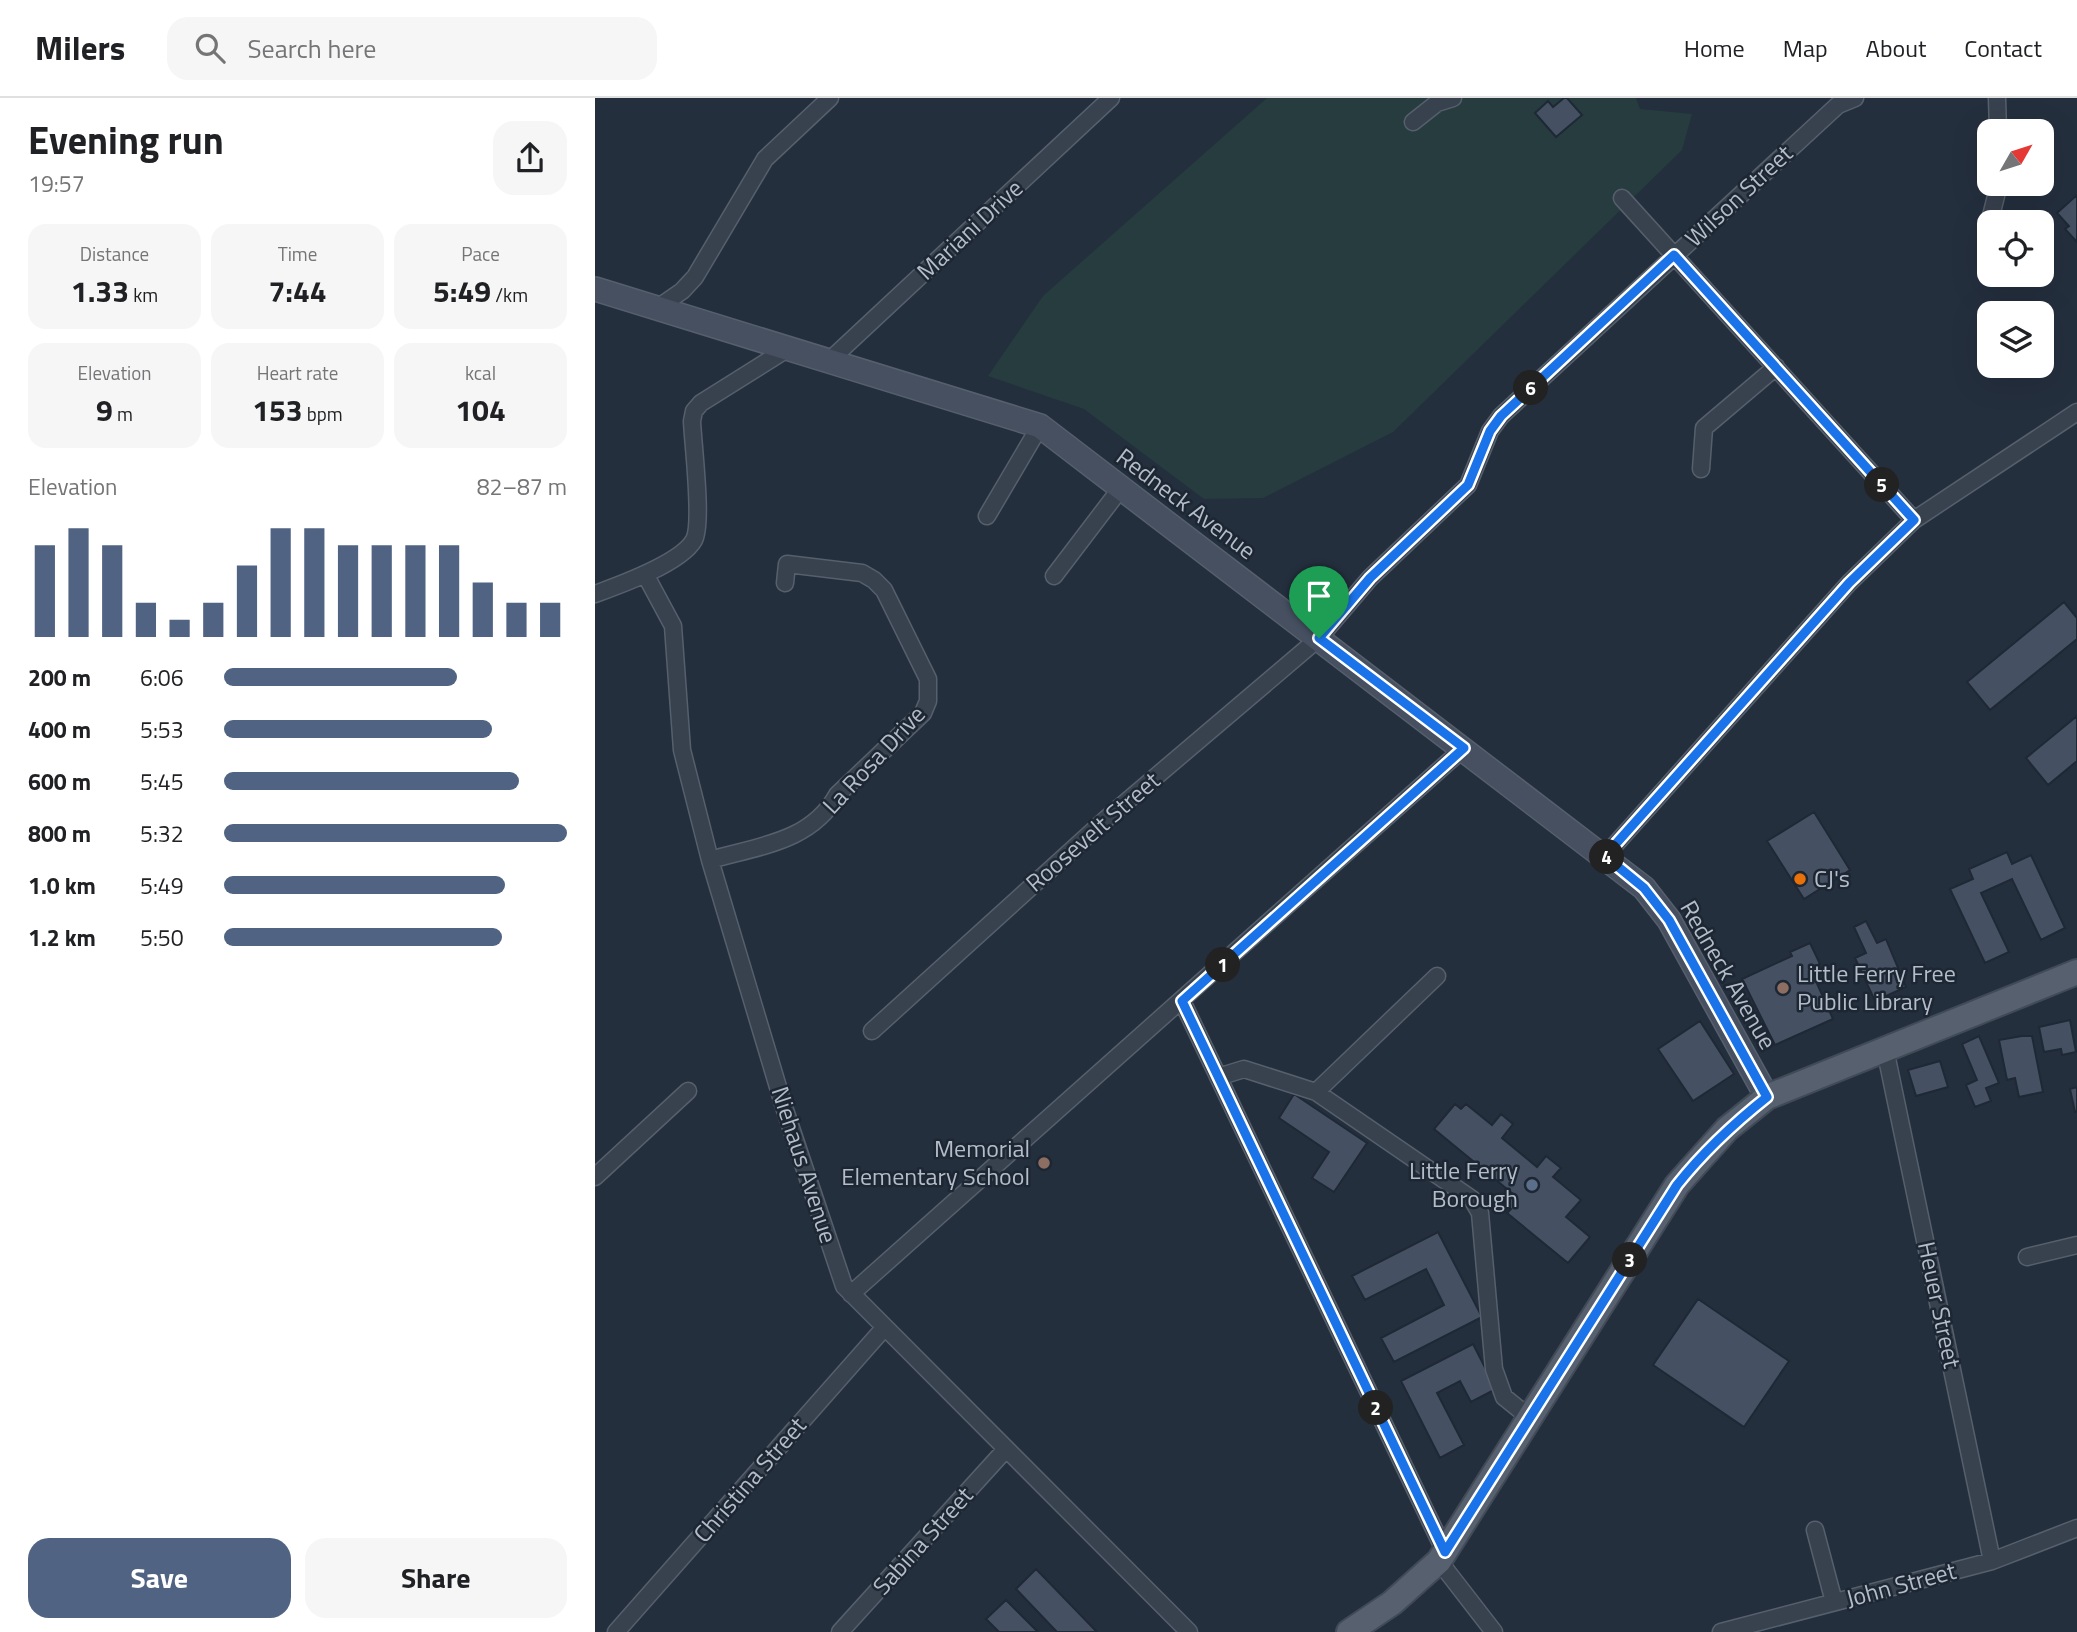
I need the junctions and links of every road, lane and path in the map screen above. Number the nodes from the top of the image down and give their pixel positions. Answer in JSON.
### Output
{"nodes":[{"id":1,"x":830,"y":98,"type":"edge"},
{"id":2,"x":1111,"y":98,"type":"edge"},
{"id":3,"x":1453,"y":98,"type":"edge"},
{"id":4,"x":1855,"y":98,"type":"edge"},
{"id":5,"x":1997,"y":98,"type":"edge"},
{"id":6,"x":1998,"y":119,"type":"edge"},
{"id":7,"x":1413,"y":122,"type":"dead end"},
{"id":8,"x":1622,"y":198,"type":"dead end"},
{"id":9,"x":1674,"y":255,"type":"junction"},
{"id":10,"x":595,"y":289,"type":"edge"},
{"id":11,"x":656,"y":309,"type":"junction"},
{"id":12,"x":787,"y":348,"type":"junction"},
{"id":13,"x":829,"y":362,"type":"junction"},
{"id":14,"x":1776,"y":367,"type":"junction"},
{"id":15,"x":2077,"y":412,"type":"edge"},
{"id":16,"x":1040,"y":426,"type":"junction"},
{"id":17,"x":1701,"y":469,"type":"dead end"},
{"id":18,"x":1121,"y":488,"type":"junction"},
{"id":19,"x":987,"y":516,"type":"dead end"},
{"id":20,"x":1914,"y":520,"type":"junction"},
{"id":21,"x":645,"y":574,"type":"junction"},
{"id":22,"x":1054,"y":576,"type":"dead end"},
{"id":23,"x":785,"y":583,"type":"dead end"},
{"id":24,"x":595,"y":594,"type":"edge"},
{"id":25,"x":1319,"y":638,"type":"junction"},
{"id":26,"x":1464,"y":748,"type":"junction"},
{"id":27,"x":1605,"y":856,"type":"junction"},
{"id":28,"x":710,"y":860,"type":"junction"},
{"id":29,"x":2077,"y":972,"type":"edge"},
{"id":30,"x":1437,"y":976,"type":"dead end"},
{"id":31,"x":1182,"y":1001,"type":"junction"},
{"id":32,"x":872,"y":1031,"type":"dead end"},
{"id":33,"x":1885,"y":1049,"type":"junction"},
{"id":34,"x":1218,"y":1077,"type":"junction"},
{"id":35,"x":688,"y":1091,"type":"dead end"},
{"id":36,"x":1316,"y":1092,"type":"junction"},
{"id":37,"x":1767,"y":1097,"type":"junction"},
{"id":38,"x":595,"y":1177,"type":"edge"},
{"id":39,"x":2077,"y":1245,"type":"edge"},
{"id":40,"x":2027,"y":1257,"type":"dead end"},
{"id":41,"x":851,"y":1294,"type":"junction"},
{"id":42,"x":885,"y":1327,"type":"junction"},
{"id":43,"x":1529,"y":1418,"type":"junction"},
{"id":44,"x":1006,"y":1449,"type":"junction"},
{"id":45,"x":2077,"y":1528,"type":"edge"},
{"id":46,"x":1815,"y":1530,"type":"dead end"},
{"id":47,"x":1442,"y":1556,"type":"junction"},
{"id":48,"x":1992,"y":1561,"type":"junction"},
{"id":49,"x":1834,"y":1602,"type":"junction"},
{"id":50,"x":615,"y":1632,"type":"edge"},
{"id":51,"x":839,"y":1632,"type":"edge"},
{"id":52,"x":1189,"y":1632,"type":"edge"},
{"id":53,"x":1349,"y":1632,"type":"edge"},
{"id":54,"x":1494,"y":1632,"type":"edge"},
{"id":55,"x":1721,"y":1632,"type":"edge"}],
"edges":[{"from":1,"to":11,"type":"street"},
{"from":2,"to":13,"type":"street","name":"Mariani Drive"},
{"from":3,"to":7,"type":"street"},
{"from":4,"to":9,"type":"street","name":"Wilson Street"},
{"from":5,"to":6,"type":"street"},
{"from":8,"to":9,"type":"street"},
{"from":9,"to":14,"type":"street"},
{"from":9,"to":25,"type":"street","name":"Wilson Street"},
{"from":10,"to":11,"type":"street","name":"Redneck Avenue"},
{"from":11,"to":12,"type":"street","name":"Redneck Avenue"},
{"from":12,"to":13,"type":"street","name":"Redneck Avenue"},
{"from":12,"to":21,"type":"street"},
{"from":13,"to":16,"type":"street","name":"Redneck Avenue"},
{"from":14,"to":17,"type":"street"},
{"from":14,"to":20,"type":"street"},
{"from":15,"to":20,"type":"street"},
{"from":16,"to":18,"type":"street","name":"Redneck Avenue"},
{"from":16,"to":19,"type":"street"},
{"from":18,"to":22,"type":"street"},
{"from":18,"to":25,"type":"street","name":"Redneck Avenue"},
{"from":20,"to":27,"type":"street"},
{"from":21,"to":24,"type":"street"},
{"from":21,"to":28,"type":"street","name":"Niehaus Avenue"},
{"from":23,"to":28,"type":"street","name":"La Rosa Drive"},
{"from":25,"to":26,"type":"street","name":"Redneck Avenue"},
{"from":25,"to":32,"type":"street","name":"Roosevelt Street"},
{"from":26,"to":27,"type":"street","name":"Redneck Avenue"},
{"from":26,"to":31,"type":"street"},
{"from":27,"to":37,"type":"street","name":"Redneck Avenue"},
{"from":28,"to":41,"type":"street","name":"Niehaus Avenue"},
{"from":29,"to":33,"type":"main road"},
{"from":30,"to":36,"type":"street"},
{"from":31,"to":34,"type":"street"},
{"from":31,"to":41,"type":"street"},
{"from":33,"to":37,"type":"main road"},
{"from":33,"to":48,"type":"street","name":"Heuer Street"},
{"from":34,"to":36,"type":"street"},
{"from":34,"to":47,"type":"street"},
{"from":35,"to":38,"type":"street"},
{"from":36,"to":43,"type":"street"},
{"from":37,"to":43,"type":"main road"},
{"from":39,"to":40,"type":"street"},
{"from":41,"to":42,"type":"street","name":"Niehaus Avenue"},
{"from":42,"to":44,"type":"street","name":"Niehaus Avenue"},
{"from":42,"to":50,"type":"street","name":"Christina Street"},
{"from":43,"to":47,"type":"main road"},
{"from":44,"to":51,"type":"street","name":"Sabina Street"},
{"from":44,"to":52,"type":"street","name":"Niehaus Avenue"},
{"from":45,"to":48,"type":"street","name":"John Street"},
{"from":46,"to":49,"type":"street"},
{"from":47,"to":53,"type":"main road"},
{"from":47,"to":54,"type":"street"},
{"from":48,"to":49,"type":"street","name":"John Street"},
{"from":49,"to":55,"type":"street","name":"John Street"}]}
